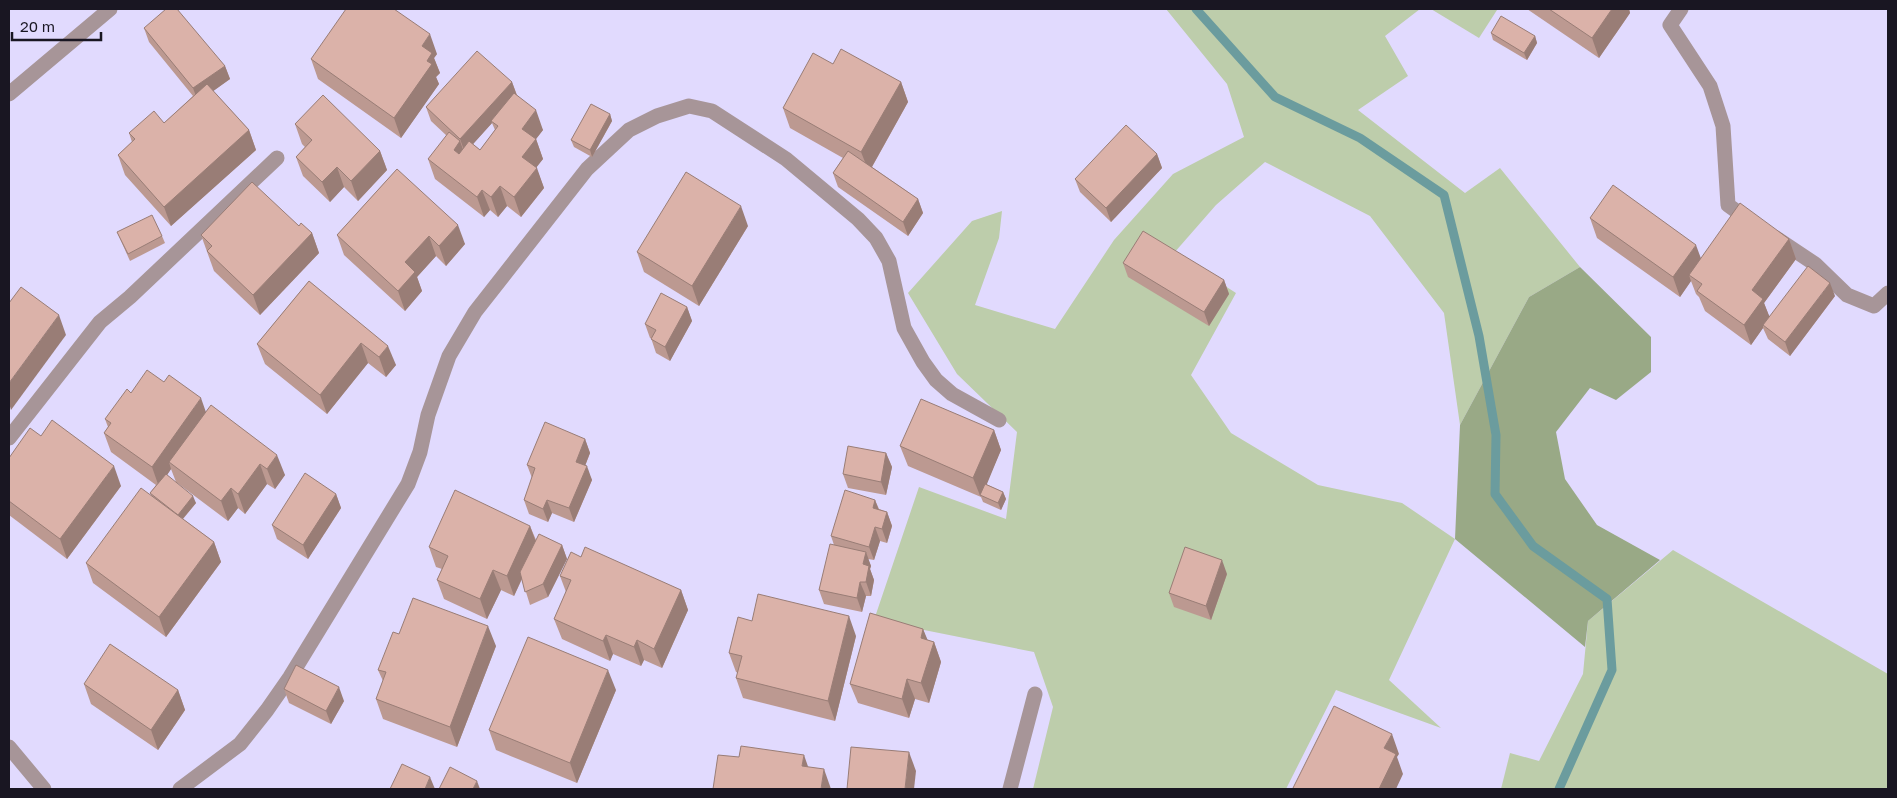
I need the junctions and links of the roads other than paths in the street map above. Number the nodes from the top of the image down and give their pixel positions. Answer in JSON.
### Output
{"nodes":[{"id":1,"x":110,"y":9,"type":"edge"},
{"id":2,"x":1681,"y":9,"type":"edge"},
{"id":3,"x":9,"y":94,"type":"edge"},
{"id":4,"x":277,"y":158,"type":"dead end"},
{"id":5,"x":1888,"y":293,"type":"edge"},
{"id":6,"x":999,"y":420,"type":"dead end"},
{"id":7,"x":9,"y":438,"type":"edge"},
{"id":8,"x":1035,"y":694,"type":"dead end"},
{"id":9,"x":9,"y":746,"type":"edge"},
{"id":10,"x":44,"y":789,"type":"edge"},
{"id":11,"x":180,"y":789,"type":"edge"},
{"id":12,"x":1010,"y":789,"type":"edge"}],
"edges":[{"from":1,"to":3,"type":"street"},
{"from":2,"to":5,"type":"street"},
{"from":4,"to":7,"type":"street"},
{"from":6,"to":11,"type":"street"},
{"from":8,"to":12,"type":"street"},
{"from":9,"to":10,"type":"street"}]}
